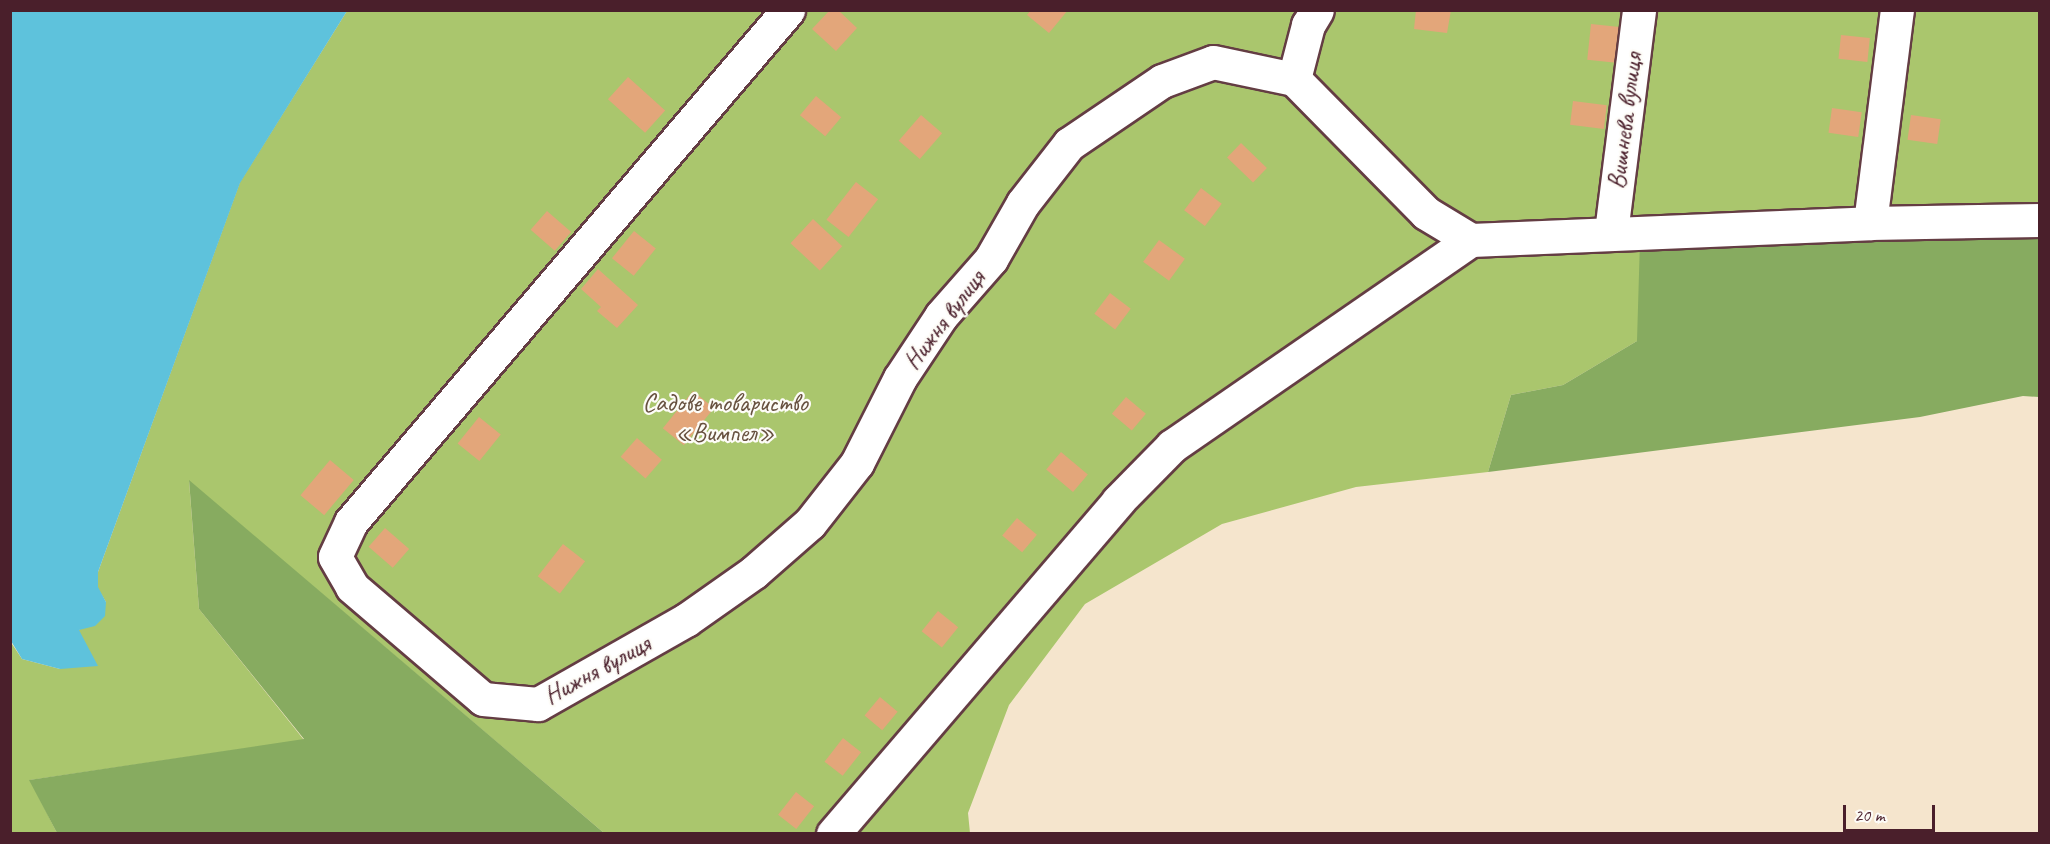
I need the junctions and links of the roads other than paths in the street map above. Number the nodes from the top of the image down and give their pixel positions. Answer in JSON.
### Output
{"nodes":[{"id":1,"x":788,"y":10,"type":"edge"},
{"id":2,"x":1317,"y":10,"type":"edge"},
{"id":3,"x":1639,"y":10,"type":"edge"},
{"id":4,"x":1897,"y":10,"type":"edge"},
{"id":5,"x":1294,"y":78,"type":"junction"},
{"id":6,"x":2040,"y":220,"type":"edge"},
{"id":7,"x":1870,"y":222,"type":"junction"},
{"id":8,"x":1611,"y":232,"type":"junction"},
{"id":9,"x":1471,"y":240,"type":"junction"},
{"id":10,"x":833,"y":834,"type":"edge"}],
"edges":[{"from":1,"to":5,"type":"lane","name":"Нижня вулиця"},
{"from":2,"to":5,"type":"lane"},
{"from":3,"to":8,"type":"lane","name":"Вишнева вулиця"},
{"from":4,"to":7,"type":"lane"},
{"from":5,"to":9,"type":"lane"},
{"from":6,"to":7,"type":"lane"},
{"from":7,"to":8,"type":"lane"},
{"from":8,"to":9,"type":"lane"},
{"from":9,"to":10,"type":"lane"}]}
